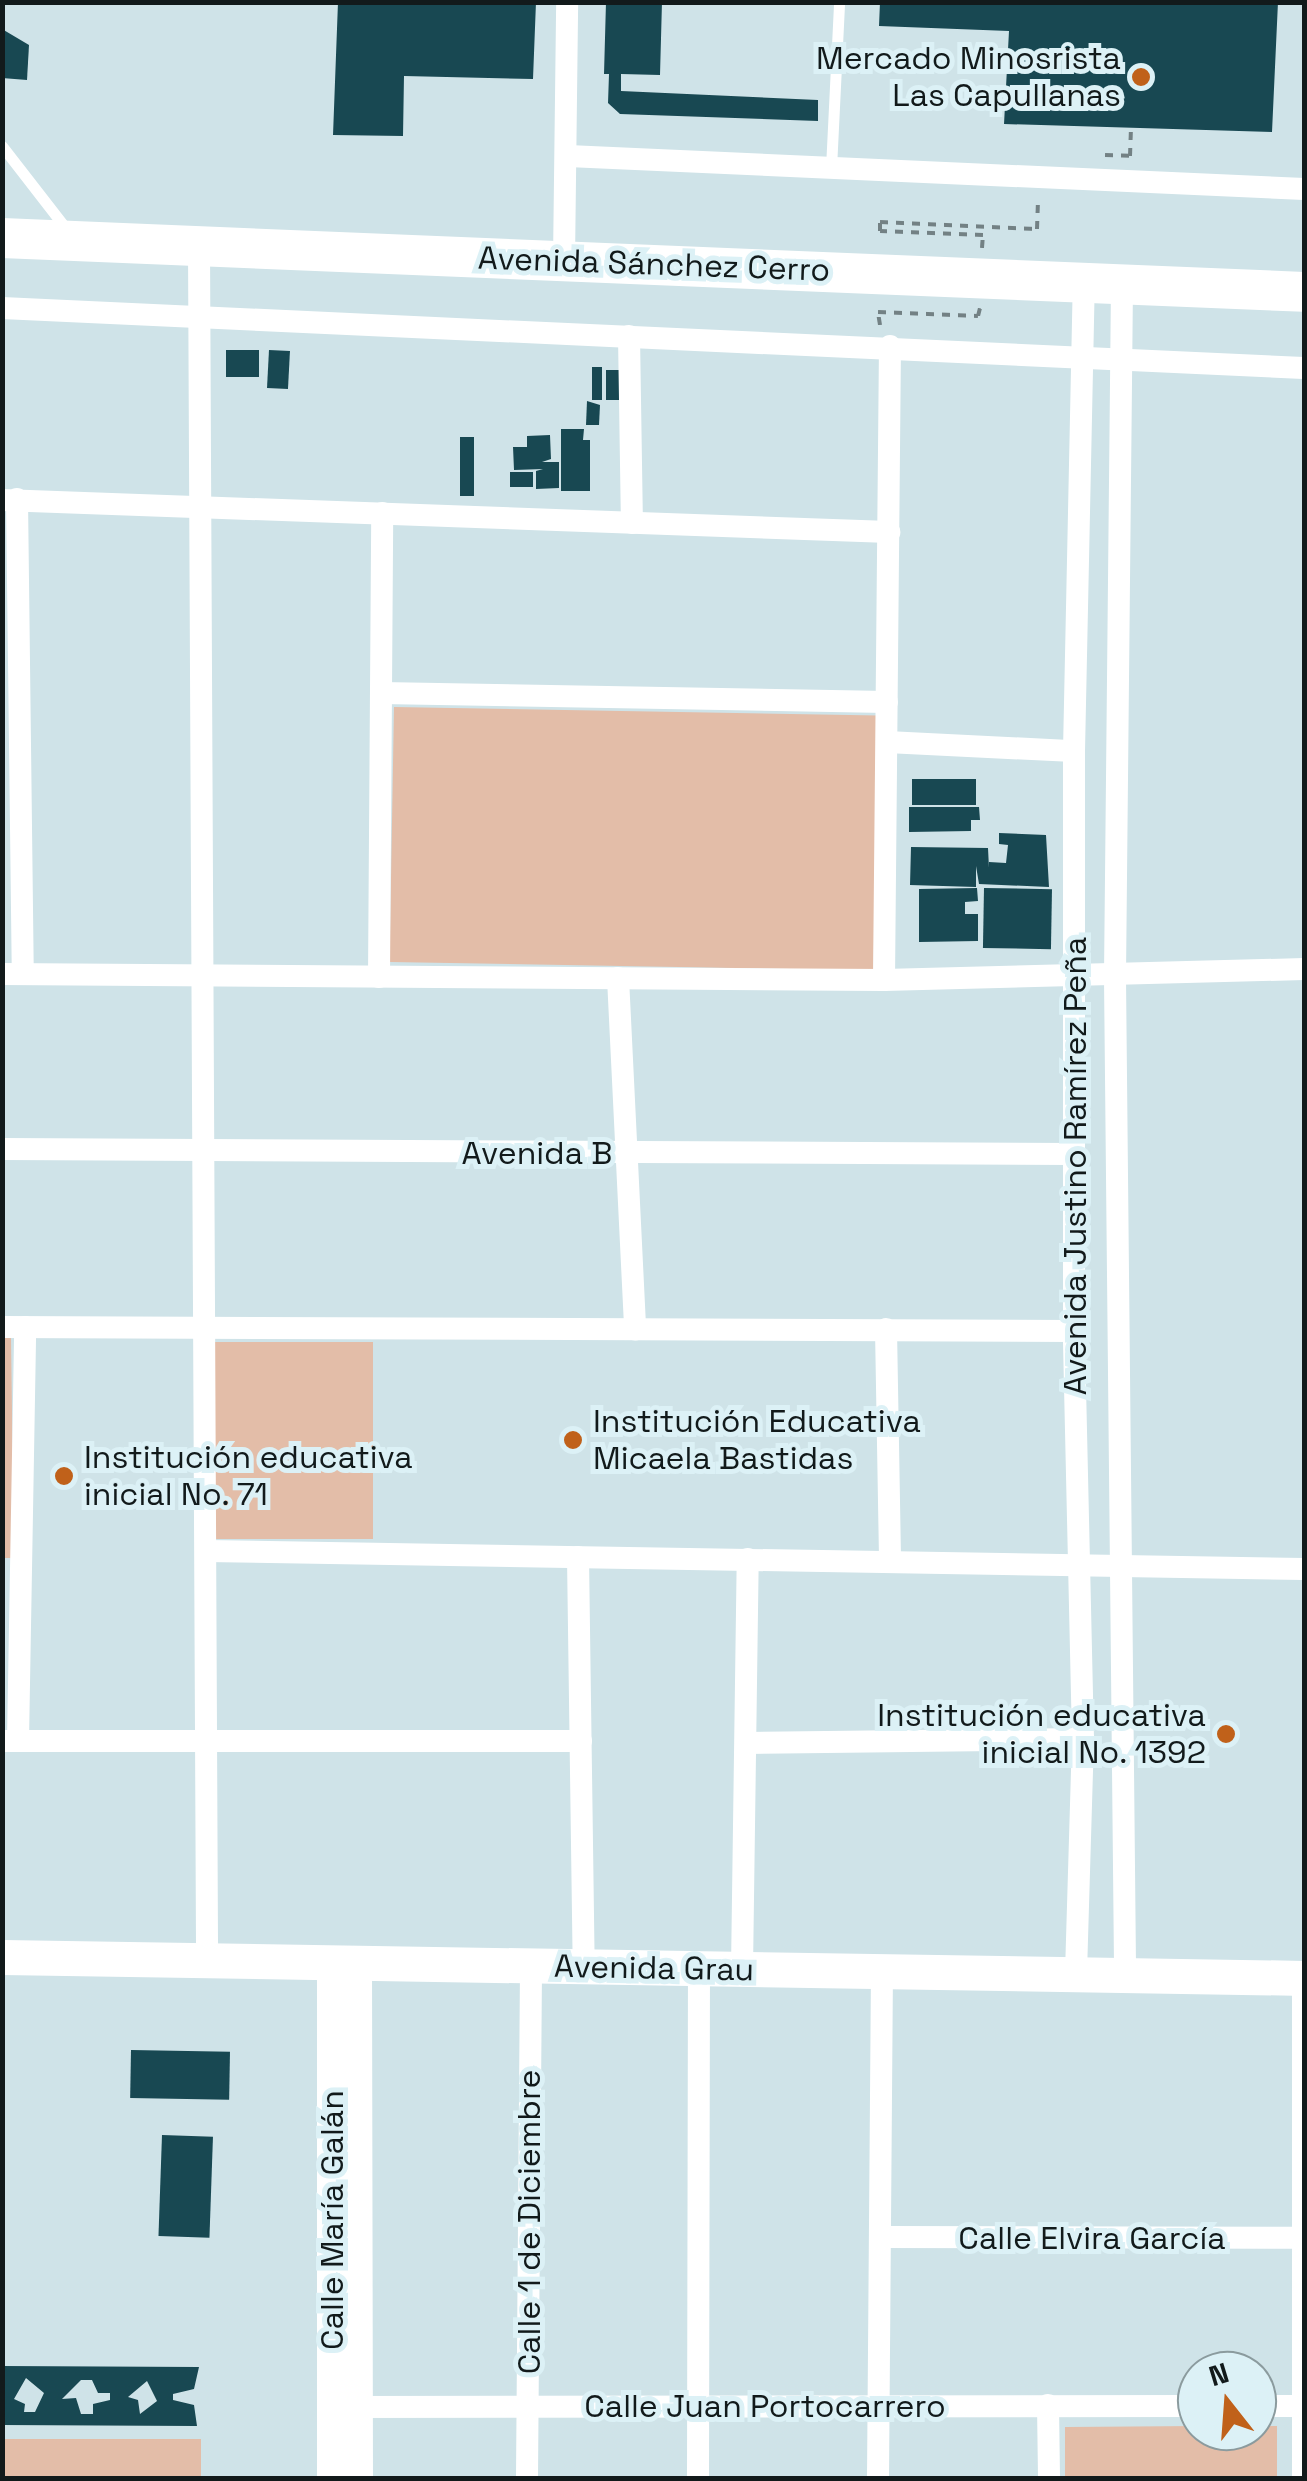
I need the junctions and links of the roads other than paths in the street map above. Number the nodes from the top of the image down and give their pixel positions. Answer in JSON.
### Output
{"nodes":[{"id":1,"x":567,"y":2,"type":"edge"},
{"id":2,"x":839,"y":2,"type":"edge"},
{"id":3,"x":2,"y":146,"type":"edge"},
{"id":4,"x":568,"y":156,"type":"junction"},
{"id":5,"x":831,"y":168,"type":"junction"},
{"id":6,"x":1304,"y":189,"type":"edge"},
{"id":7,"x":2,"y":238,"type":"edge"},
{"id":8,"x":77,"y":242,"type":"junction"},
{"id":9,"x":200,"y":246,"type":"junction"},
{"id":10,"x":564,"y":261,"type":"junction"},
{"id":11,"x":1103,"y":283,"type":"junction"},
{"id":12,"x":1304,"y":292,"type":"edge"},
{"id":13,"x":2,"y":308,"type":"edge"},
{"id":14,"x":199,"y":316,"type":"junction"},
{"id":15,"x":629,"y":336,"type":"junction"},
{"id":16,"x":893,"y":336,"type":"junction"},
{"id":17,"x":1078,"y":359,"type":"junction"},
{"id":18,"x":1116,"y":361,"type":"junction"},
{"id":19,"x":1304,"y":368,"type":"edge"},
{"id":20,"x":10,"y":500,"type":"edge"},
{"id":21,"x":201,"y":507,"type":"junction"},
{"id":22,"x":382,"y":513,"type":"junction"},
{"id":23,"x":632,"y":523,"type":"junction"},
{"id":24,"x":890,"y":532,"type":"junction"},
{"id":25,"x":381,"y":692,"type":"junction"},
{"id":26,"x":887,"y":702,"type":"junction"},
{"id":27,"x":11,"y":739,"type":"edge"},
{"id":28,"x":887,"y":742,"type":"junction"},
{"id":29,"x":1074,"y":752,"type":"junction"},
{"id":30,"x":1304,"y":969,"type":"edge"},
{"id":31,"x":13,"y":974,"type":"edge"},
{"id":32,"x":203,"y":975,"type":"junction"},
{"id":33,"x":379,"y":976,"type":"junction"},
{"id":34,"x":618,"y":978,"type":"junction"},
{"id":35,"x":1114,"y":978,"type":"junction"},
{"id":36,"x":884,"y":980,"type":"junction"},
{"id":37,"x":1075,"y":980,"type":"junction"},
{"id":38,"x":2,"y":1149,"type":"edge"},
{"id":39,"x":204,"y":1150,"type":"junction"},
{"id":40,"x":629,"y":1154,"type":"junction"},
{"id":41,"x":1072,"y":1154,"type":"junction"},
{"id":42,"x":14,"y":1327,"type":"edge"},
{"id":43,"x":886,"y":1329,"type":"junction"},
{"id":44,"x":635,"y":1330,"type":"junction"},
{"id":45,"x":1074,"y":1330,"type":"junction"},
{"id":46,"x":204,"y":1331,"type":"junction"},
{"id":47,"x":206,"y":1552,"type":"junction"},
{"id":48,"x":578,"y":1557,"type":"junction"},
{"id":49,"x":748,"y":1559,"type":"junction"},
{"id":50,"x":890,"y":1561,"type":"junction"},
{"id":51,"x":13,"y":1569,"type":"edge"},
{"id":52,"x":1080,"y":1569,"type":"junction"},
{"id":53,"x":1117,"y":1569,"type":"junction"},
{"id":54,"x":1304,"y":1570,"type":"edge"},
{"id":55,"x":1083,"y":1739,"type":"junction"},
{"id":56,"x":10,"y":1741,"type":"edge"},
{"id":57,"x":581,"y":1741,"type":"junction"},
{"id":58,"x":746,"y":1743,"type":"junction"},
{"id":59,"x":206,"y":1744,"type":"junction"},
{"id":60,"x":2,"y":1957,"type":"edge"},
{"id":61,"x":207,"y":1960,"type":"junction"},
{"id":62,"x":344,"y":1962,"type":"junction"},
{"id":63,"x":531,"y":1966,"type":"junction"},
{"id":64,"x":584,"y":1966,"type":"junction"},
{"id":65,"x":699,"y":1969,"type":"junction"},
{"id":66,"x":742,"y":1969,"type":"junction"},
{"id":67,"x":882,"y":1972,"type":"junction"},
{"id":68,"x":1076,"y":1972,"type":"junction"},
{"id":69,"x":1125,"y":1974,"type":"junction"},
{"id":70,"x":1304,"y":1978,"type":"edge"},
{"id":71,"x":880,"y":2237,"type":"junction"},
{"id":72,"x":1303,"y":2238,"type":"edge"},
{"id":73,"x":1048,"y":2405,"type":"junction"},
{"id":74,"x":527,"y":2406,"type":"junction"},
{"id":75,"x":698,"y":2406,"type":"junction"},
{"id":76,"x":879,"y":2406,"type":"junction"},
{"id":77,"x":1177,"y":2406,"type":"edge"},
{"id":78,"x":1277,"y":2406,"type":"edge"},
{"id":79,"x":1303,"y":2406,"type":"edge"},
{"id":80,"x":345,"y":2407,"type":"junction"},
{"id":81,"x":333,"y":2478,"type":"edge"},
{"id":82,"x":357,"y":2478,"type":"edge"},
{"id":83,"x":527,"y":2478,"type":"edge"},
{"id":84,"x":698,"y":2478,"type":"edge"},
{"id":85,"x":878,"y":2478,"type":"edge"},
{"id":86,"x":1049,"y":2478,"type":"edge"},
{"id":87,"x":1303,"y":2478,"type":"edge"}],
"edges":[{"from":1,"to":4,"type":"street"},
{"from":2,"to":5,"type":"lane"},
{"from":3,"to":8,"type":"lane"},
{"from":4,"to":5,"type":"street"},
{"from":4,"to":10,"type":"street"},
{"from":5,"to":6,"type":"street"},
{"from":7,"to":8,"type":"highway","name":"Avenida Sánchez Cerro"},
{"from":8,"to":9,"type":"highway","name":"Avenida Sánchez Cerro"},
{"from":9,"to":10,"type":"highway","name":"Avenida Sánchez Cerro"},
{"from":9,"to":14,"type":"street"},
{"from":10,"to":11,"type":"highway","name":"Avenida Sánchez Cerro"},
{"from":11,"to":12,"type":"highway","name":"Avenida Sánchez Cerro"},
{"from":11,"to":17,"type":"street","name":"Avenida Justino Ramírez Peña"},
{"from":11,"to":18,"type":"street","name":"Avenida Justino Ramírez Peña"},
{"from":13,"to":14,"type":"street"},
{"from":14,"to":15,"type":"street"},
{"from":14,"to":21,"type":"street"},
{"from":15,"to":16,"type":"street"},
{"from":15,"to":23,"type":"street"},
{"from":16,"to":17,"type":"street"},
{"from":16,"to":24,"type":"street"},
{"from":17,"to":18,"type":"street"},
{"from":17,"to":29,"type":"street","name":"Avenida Justino Ramírez Peña"},
{"from":18,"to":19,"type":"street"},
{"from":18,"to":35,"type":"street","name":"Avenida Justino Ramírez Peña"},
{"from":20,"to":21,"type":"street"},
{"from":20,"to":27,"type":"street"},
{"from":21,"to":22,"type":"street"},
{"from":21,"to":32,"type":"street"},
{"from":22,"to":23,"type":"street"},
{"from":22,"to":25,"type":"street"},
{"from":23,"to":24,"type":"street"},
{"from":24,"to":26,"type":"street"},
{"from":25,"to":26,"type":"street"},
{"from":25,"to":33,"type":"street"},
{"from":26,"to":28,"type":"street"},
{"from":27,"to":31,"type":"street"},
{"from":28,"to":29,"type":"street"},
{"from":28,"to":36,"type":"street"},
{"from":29,"to":37,"type":"street","name":"Avenida Justino Ramírez Peña"},
{"from":30,"to":35,"type":"street"},
{"from":31,"to":32,"type":"street"},
{"from":32,"to":33,"type":"street"},
{"from":32,"to":39,"type":"street"},
{"from":33,"to":34,"type":"street"},
{"from":34,"to":36,"type":"street"},
{"from":34,"to":40,"type":"street"},
{"from":35,"to":37,"type":"street"},
{"from":35,"to":53,"type":"street","name":"Avenida Justino Ramírez Peña"},
{"from":36,"to":37,"type":"street"},
{"from":37,"to":41,"type":"street","name":"Avenida Justino Ramírez Peña"},
{"from":38,"to":39,"type":"street","name":"Avenida B"},
{"from":39,"to":40,"type":"street","name":"Avenida B"},
{"from":39,"to":46,"type":"street"},
{"from":40,"to":41,"type":"street","name":"Avenida B"},
{"from":40,"to":44,"type":"street"},
{"from":41,"to":45,"type":"street","name":"Avenida Justino Ramírez Peña"},
{"from":42,"to":46,"type":"street"},
{"from":42,"to":51,"type":"street"},
{"from":43,"to":44,"type":"street"},
{"from":43,"to":45,"type":"street"},
{"from":43,"to":50,"type":"street"},
{"from":44,"to":46,"type":"street"},
{"from":45,"to":52,"type":"street","name":"Avenida Justino Ramírez Peña"},
{"from":46,"to":47,"type":"street"},
{"from":47,"to":48,"type":"street"},
{"from":47,"to":59,"type":"street"},
{"from":48,"to":49,"type":"street"},
{"from":48,"to":57,"type":"street"},
{"from":49,"to":50,"type":"street"},
{"from":49,"to":58,"type":"street"},
{"from":50,"to":52,"type":"street"},
{"from":51,"to":56,"type":"street"},
{"from":52,"to":53,"type":"street"},
{"from":52,"to":55,"type":"street","name":"Avenida Justino Ramírez Peña"},
{"from":53,"to":54,"type":"street"},
{"from":53,"to":69,"type":"street","name":"Avenida Justino Ramírez Peña"},
{"from":55,"to":58,"type":"street"},
{"from":55,"to":68,"type":"street","name":"Avenida Justino Ramírez Peña"},
{"from":56,"to":59,"type":"street"},
{"from":57,"to":59,"type":"street"},
{"from":57,"to":64,"type":"street"},
{"from":58,"to":66,"type":"street"},
{"from":59,"to":61,"type":"street"},
{"from":60,"to":61,"type":"main road","name":"Avenida Grau"},
{"from":61,"to":62,"type":"main road","name":"Avenida Grau"},
{"from":62,"to":63,"type":"main road","name":"Avenida Grau"},
{"from":62,"to":80,"type":"street","name":"Calle María Galán"},
{"from":63,"to":64,"type":"main road","name":"Avenida Grau"},
{"from":63,"to":74,"type":"street","name":"Calle 1 de Diciembre"},
{"from":64,"to":65,"type":"main road","name":"Avenida Grau"},
{"from":65,"to":66,"type":"main road","name":"Avenida Grau"},
{"from":65,"to":75,"type":"street"},
{"from":66,"to":67,"type":"main road","name":"Avenida Grau"},
{"from":67,"to":68,"type":"main road","name":"Avenida Grau"},
{"from":67,"to":71,"type":"street"},
{"from":68,"to":69,"type":"main road","name":"Avenida Grau"},
{"from":69,"to":70,"type":"main road","name":"Avenida Grau"},
{"from":70,"to":72,"type":"street"},
{"from":71,"to":72,"type":"street","name":"Calle Elvira García"},
{"from":71,"to":76,"type":"street"},
{"from":72,"to":79,"type":"street"},
{"from":73,"to":76,"type":"street","name":"Calle Juan Portocarrero"},
{"from":73,"to":77,"type":"street","name":"Calle Juan Portocarrero"},
{"from":73,"to":86,"type":"street"},
{"from":74,"to":75,"type":"street","name":"Calle Juan Portocarrero"},
{"from":74,"to":80,"type":"street","name":"Calle Juan Portocarrero"},
{"from":74,"to":83,"type":"street","name":"Calle 1 de Diciembre"},
{"from":75,"to":76,"type":"street","name":"Calle Juan Portocarrero"},
{"from":75,"to":84,"type":"street"},
{"from":76,"to":85,"type":"street"},
{"from":78,"to":79,"type":"street"},
{"from":79,"to":87,"type":"street"},
{"from":80,"to":81,"type":"street","name":"Calle María Galán"},
{"from":80,"to":82,"type":"street","name":"Calle María Galán"}]}
